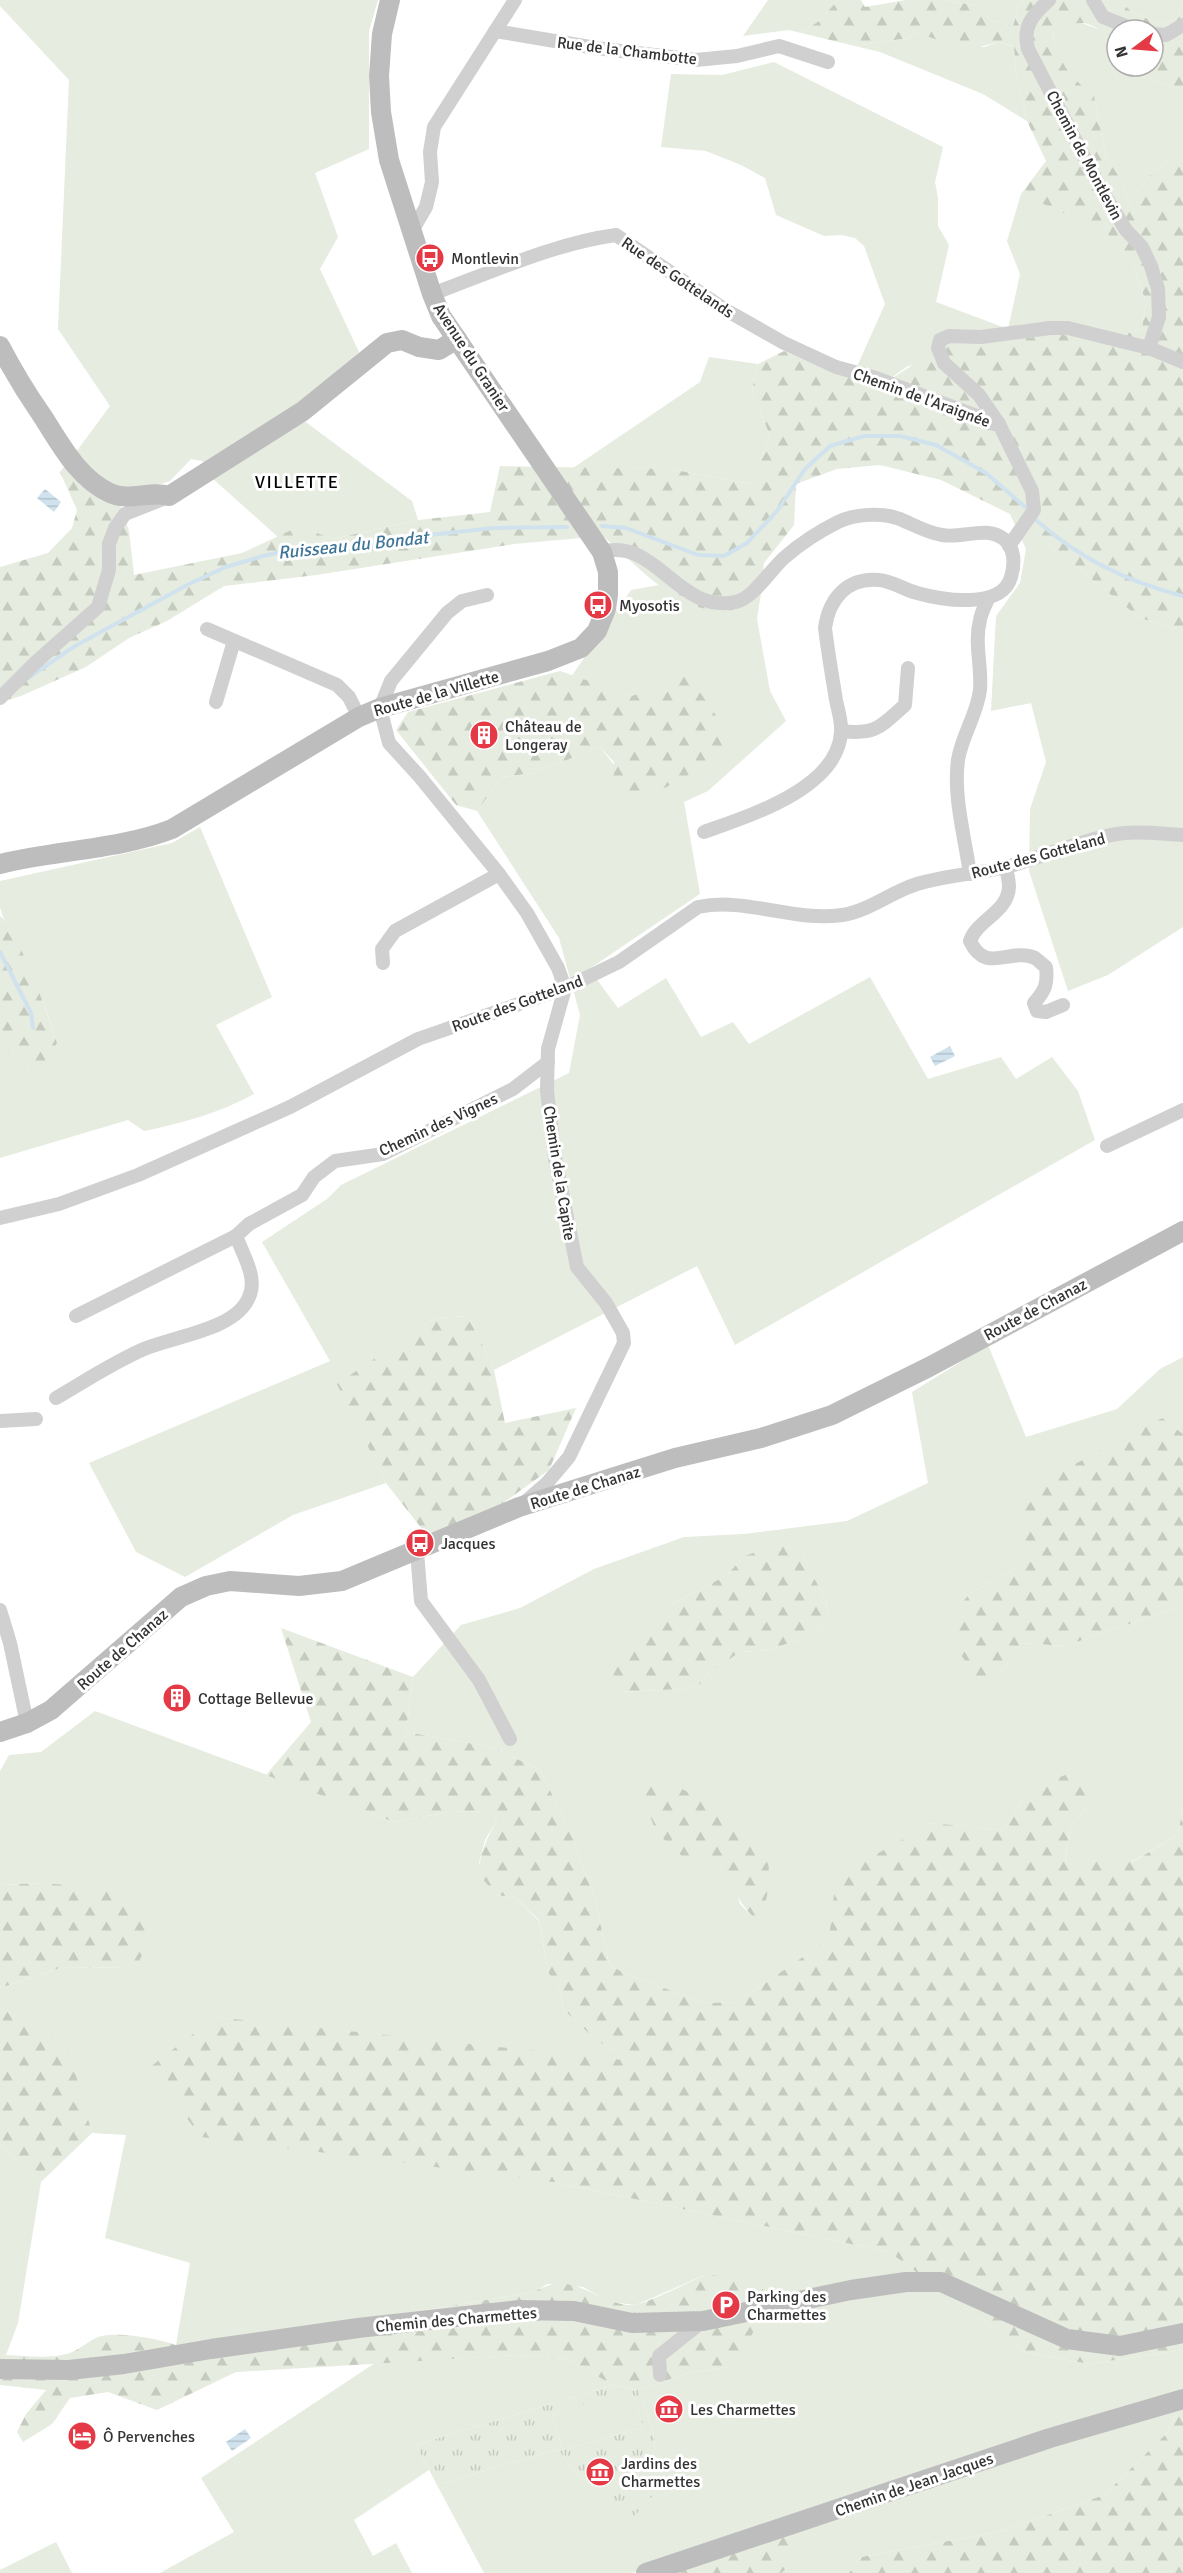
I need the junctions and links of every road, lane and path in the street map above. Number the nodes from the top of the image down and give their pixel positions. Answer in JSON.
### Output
{"nodes":[{"id":1,"x":390,"y":0,"type":"edge"},
{"id":2,"x":515,"y":0,"type":"edge"},
{"id":3,"x":1049,"y":0,"type":"edge"},
{"id":4,"x":1093,"y":0,"type":"edge"},
{"id":5,"x":1106,"y":18,"type":"edge"},
{"id":6,"x":1183,"y":25,"type":"edge"},
{"id":7,"x":495,"y":32,"type":"junction"},
{"id":8,"x":1165,"y":35,"type":"edge"},
{"id":9,"x":828,"y":62,"type":"dead end"},
{"id":10,"x":412,"y":231,"type":"junction"},
{"id":11,"x":432,"y":294,"type":"junction"},
{"id":12,"x":457,"y":339,"type":"junction"},
{"id":13,"x":784,"y":343,"type":"joint"},
{"id":14,"x":0,"y":346,"type":"edge"},
{"id":15,"x":1149,"y":348,"type":"junction"},
{"id":16,"x":1183,"y":362,"type":"edge"},
{"id":17,"x":999,"y":424,"type":"junction"},
{"id":18,"x":521,"y":432,"type":"joint"},
{"id":19,"x":169,"y":496,"type":"junction"},
{"id":20,"x":1009,"y":546,"type":"junction"},
{"id":21,"x":602,"y":552,"type":"junction"},
{"id":22,"x":487,"y":595,"type":"dead end"},
{"id":23,"x":988,"y":599,"type":"junction"},
{"id":24,"x":207,"y":629,"type":"dead end"},
{"id":25,"x":234,"y":640,"type":"junction"},
{"id":26,"x":908,"y":668,"type":"dead end"},
{"id":27,"x":0,"y":698,"type":"edge"},
{"id":28,"x":216,"y":702,"type":"dead end"},
{"id":29,"x":380,"y":708,"type":"junction"},
{"id":30,"x":359,"y":717,"type":"junction"},
{"id":31,"x":842,"y":731,"type":"junction"},
{"id":32,"x":704,"y":832,"type":"dead end"},
{"id":33,"x":1183,"y":835,"type":"edge"},
{"id":34,"x":0,"y":864,"type":"edge"},
{"id":35,"x":1006,"y":867,"type":"junction"},
{"id":36,"x":499,"y":874,"type":"junction"},
{"id":37,"x":970,"y":874,"type":"junction"},
{"id":38,"x":383,"y":963,"type":"dead end"},
{"id":39,"x":565,"y":988,"type":"junction"},
{"id":40,"x":1064,"y":1005,"type":"dead end"},
{"id":41,"x":548,"y":1062,"type":"junction"},
{"id":42,"x":1183,"y":1110,"type":"edge"},
{"id":43,"x":1107,"y":1146,"type":"dead end"},
{"id":44,"x":0,"y":1218,"type":"edge"},
{"id":45,"x":1183,"y":1231,"type":"edge"},
{"id":46,"x":236,"y":1236,"type":"junction"},
{"id":47,"x":76,"y":1316,"type":"dead end"},
{"id":48,"x":56,"y":1398,"type":"dead end"},
{"id":49,"x":36,"y":1419,"type":"dead end"},
{"id":50,"x":0,"y":1421,"type":"edge"},
{"id":51,"x":519,"y":1507,"type":"junction"},
{"id":52,"x":417,"y":1552,"type":"junction"},
{"id":53,"x":0,"y":1610,"type":"edge"},
{"id":54,"x":27,"y":1723,"type":"junction"},
{"id":55,"x":0,"y":1732,"type":"edge"},
{"id":56,"x":510,"y":1739,"type":"dead end"},
{"id":57,"x":703,"y":2321,"type":"junction"},
{"id":58,"x":1183,"y":2333,"type":"edge"},
{"id":59,"x":0,"y":2369,"type":"edge"},
{"id":60,"x":660,"y":2375,"type":"dead end"},
{"id":61,"x":1183,"y":2399,"type":"edge"},
{"id":62,"x":646,"y":2573,"type":"edge"}],
"edges":[{"from":1,"to":10,"type":"street","name":"Avenue du Granier"},
{"from":2,"to":7,"type":"street"},
{"from":3,"to":15,"type":"street","name":"Chemin de Montlevin"},
{"from":4,"to":5,"type":"street"},
{"from":6,"to":8,"type":"street"},
{"from":7,"to":9,"type":"street","name":"Rue de la Chambotte"},
{"from":7,"to":10,"type":"street"},
{"from":10,"to":11,"type":"street","name":"Avenue du Granier"},
{"from":11,"to":12,"type":"street","name":"Avenue du Granier"},
{"from":11,"to":13,"type":"street","name":"Rue des Gottelands"},
{"from":12,"to":18,"type":"street","name":"Avenue du Granier"},
{"from":12,"to":19,"type":"street"},
{"from":13,"to":17,"type":"street","name":"Chemin de l'Araignée"},
{"from":14,"to":19,"type":"street"},
{"from":15,"to":16,"type":"street"},
{"from":15,"to":17,"type":"street"},
{"from":17,"to":20,"type":"street","name":"Chemin de l'Araignée"},
{"from":18,"to":21,"type":"street","name":"Route de la Villette"},
{"from":19,"to":27,"type":"street"},
{"from":20,"to":21,"type":"street"},
{"from":20,"to":23,"type":"street"},
{"from":21,"to":29,"type":"street","name":"Route de la Villette"},
{"from":22,"to":29,"type":"street"},
{"from":23,"to":31,"type":"street"},
{"from":23,"to":37,"type":"street"},
{"from":24,"to":25,"type":"street"},
{"from":25,"to":28,"type":"street"},
{"from":25,"to":30,"type":"street"},
{"from":26,"to":31,"type":"street"},
{"from":29,"to":30,"type":"street","name":"Route de la Villette"},
{"from":29,"to":36,"type":"street"},
{"from":30,"to":34,"type":"street","name":"Route de la Villette"},
{"from":31,"to":32,"type":"street"},
{"from":33,"to":35,"type":"street","name":"Route des Gotteland"},
{"from":35,"to":37,"type":"street","name":"Route des Gotteland"},
{"from":35,"to":40,"type":"street"},
{"from":36,"to":38,"type":"street"},
{"from":36,"to":39,"type":"street"},
{"from":37,"to":39,"type":"street","name":"Route des Gotteland"},
{"from":39,"to":41,"type":"street","name":"Chemin de la Capite"},
{"from":39,"to":44,"type":"street","name":"Route des Gotteland"},
{"from":41,"to":46,"type":"street","name":"Chemin des Vignes"},
{"from":41,"to":51,"type":"street","name":"Chemin de la Capite"},
{"from":42,"to":43,"type":"street"},
{"from":45,"to":51,"type":"street","name":"Route de Chanaz"},
{"from":46,"to":47,"type":"street","name":"Chemin des Vignes"},
{"from":46,"to":48,"type":"street"},
{"from":49,"to":50,"type":"street"},
{"from":51,"to":52,"type":"street","name":"Route de Chanaz"},
{"from":52,"to":54,"type":"street","name":"Route de Chanaz"},
{"from":52,"to":56,"type":"street"},
{"from":53,"to":54,"type":"street"},
{"from":54,"to":55,"type":"street","name":"Route de Chanaz"},
{"from":57,"to":58,"type":"street","name":"Chemin des Charmettes"},
{"from":57,"to":59,"type":"street","name":"Chemin des Charmettes"},
{"from":57,"to":60,"type":"street"},
{"from":61,"to":62,"type":"street","name":"Chemin de Jean Jacques"}]}
